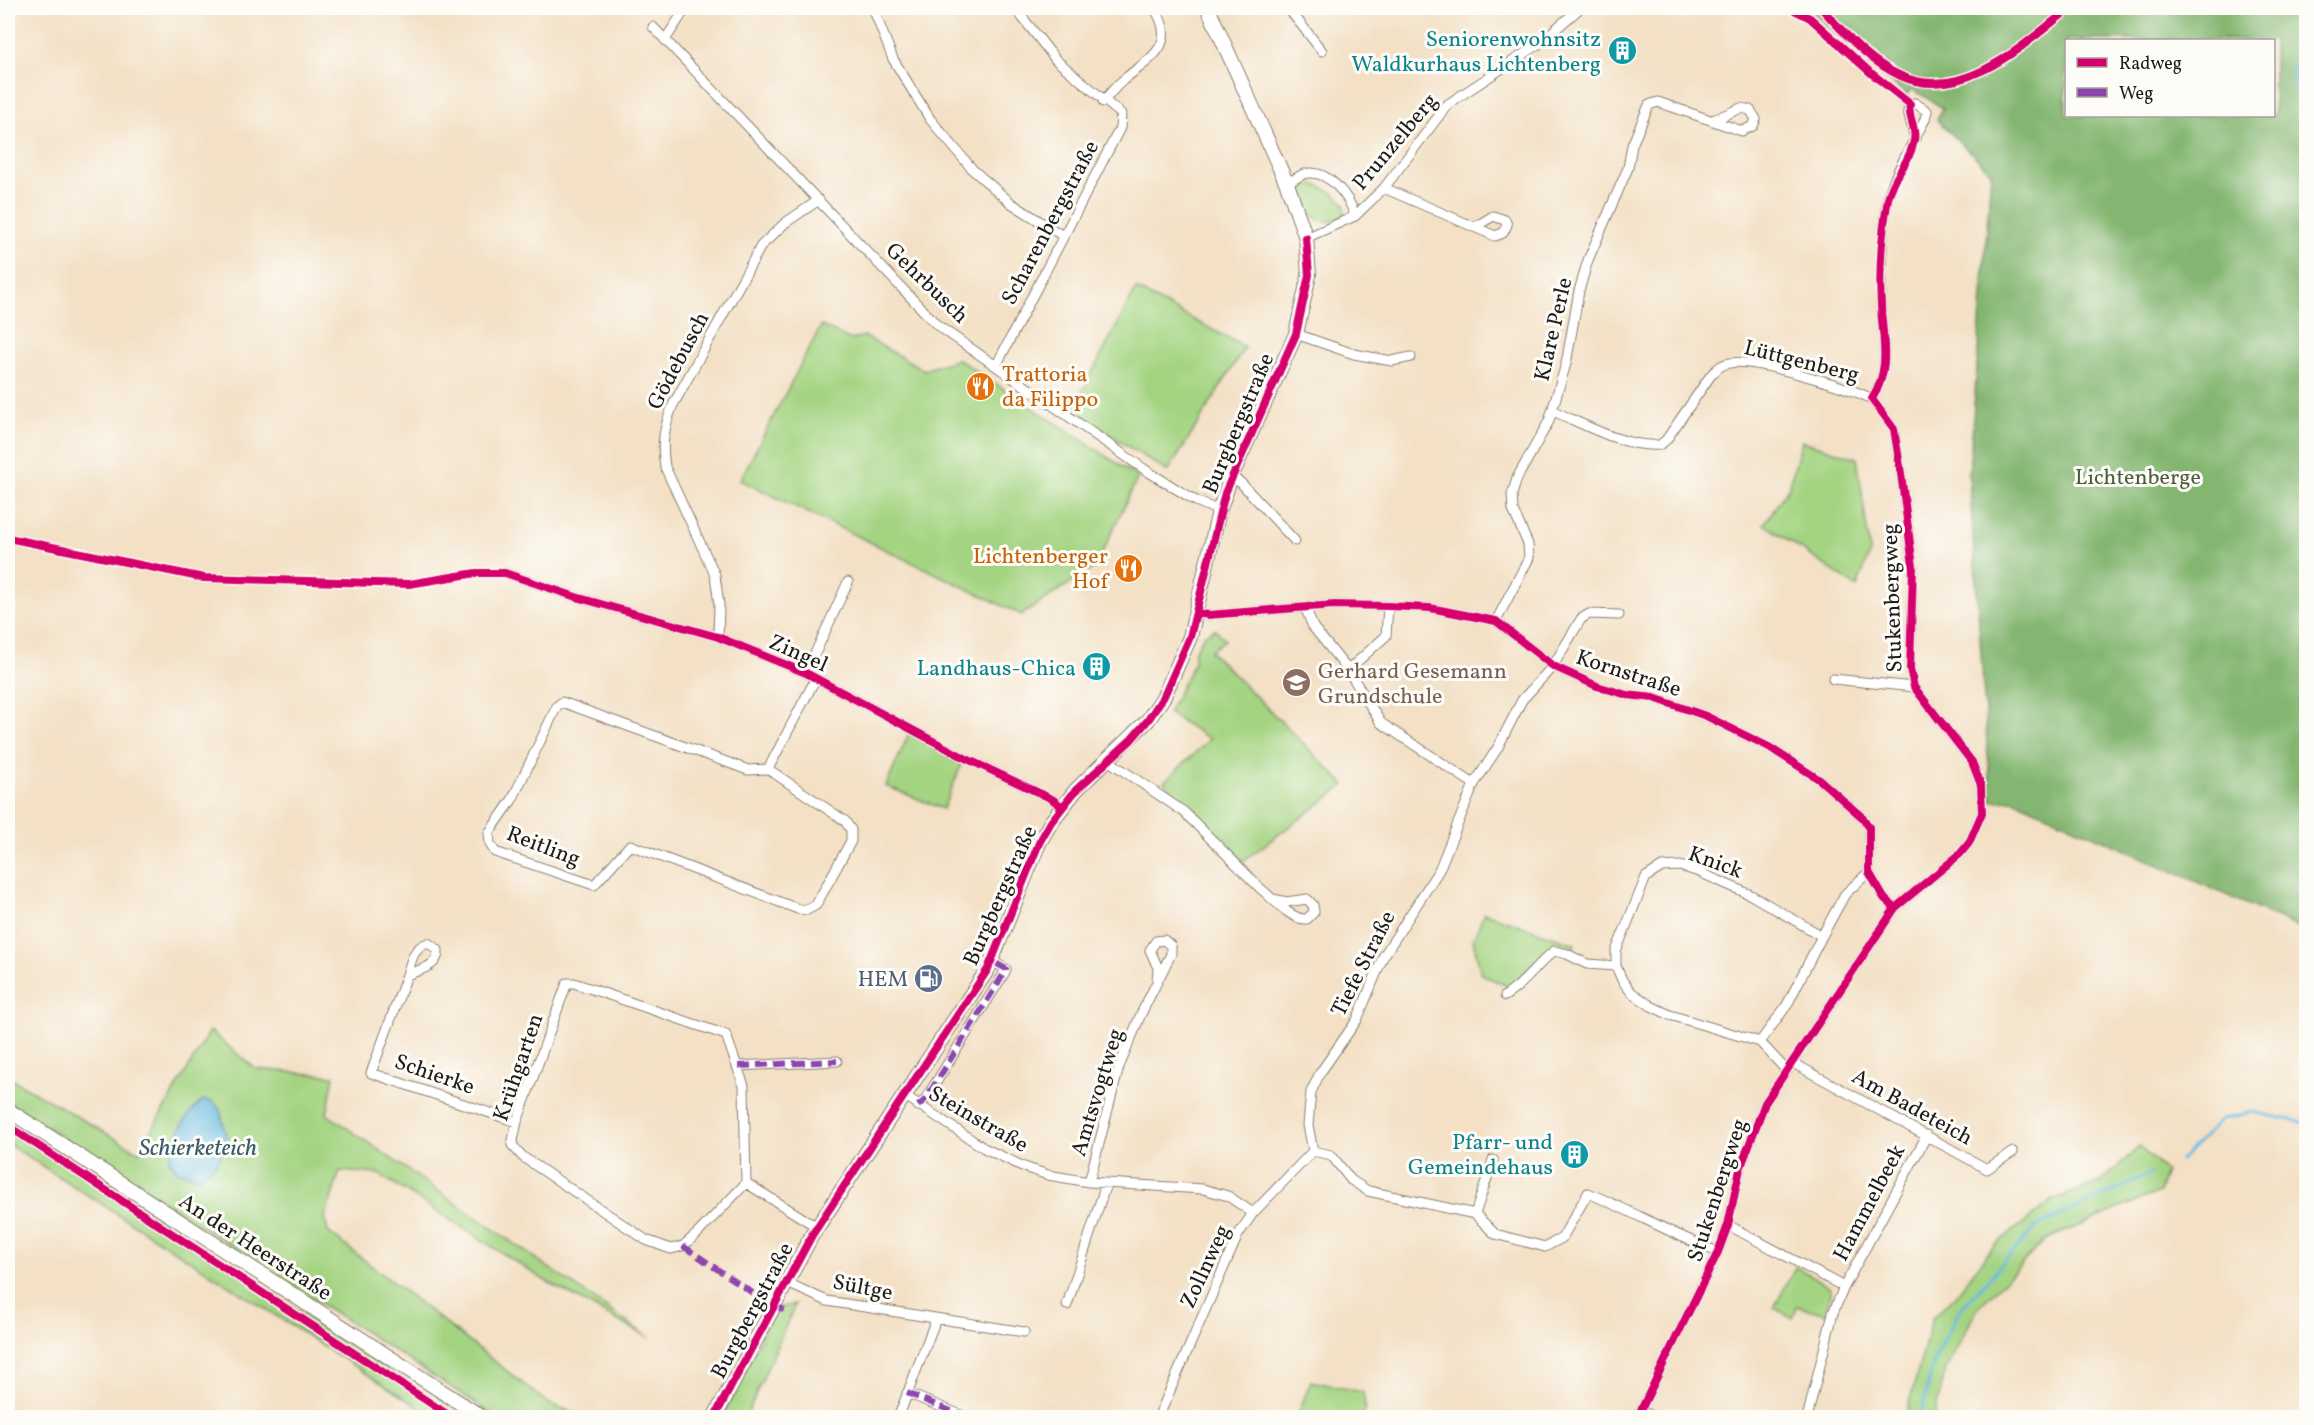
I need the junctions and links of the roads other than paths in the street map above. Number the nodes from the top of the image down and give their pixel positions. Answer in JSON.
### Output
{"nodes":[{"id":1,"x":686,"y":8,"type":"edge"},
{"id":2,"x":873,"y":8,"type":"edge"},
{"id":3,"x":1015,"y":8,"type":"edge"},
{"id":4,"x":1154,"y":8,"type":"edge"},
{"id":5,"x":1208,"y":8,"type":"edge"},
{"id":6,"x":1288,"y":8,"type":"edge"},
{"id":7,"x":1580,"y":8,"type":"edge"},
{"id":8,"x":653,"y":27,"type":"dead end"},
{"id":9,"x":665,"y":40,"type":"junction"},
{"id":10,"x":1322,"y":51,"type":"dead end"},
{"id":11,"x":1103,"y":102,"type":"junction"},
{"id":12,"x":1713,"y":120,"type":"dead end"},
{"id":13,"x":1915,"y":139,"type":"dead end"},
{"id":14,"x":1287,"y":184,"type":"junction"},
{"id":15,"x":1384,"y":188,"type":"junction"},
{"id":16,"x":819,"y":200,"type":"junction"},
{"id":17,"x":1355,"y":216,"type":"junction"},
{"id":18,"x":1475,"y":227,"type":"dead end"},
{"id":19,"x":1063,"y":236,"type":"junction"},
{"id":20,"x":1306,"y":238,"type":"junction"},
{"id":21,"x":1296,"y":334,"type":"junction"},
{"id":22,"x":1411,"y":357,"type":"dead end"},
{"id":23,"x":996,"y":366,"type":"junction"},
{"id":24,"x":1872,"y":399,"type":"junction"},
{"id":25,"x":1553,"y":411,"type":"junction"},
{"id":26,"x":1231,"y":477,"type":"junction"},
{"id":27,"x":1219,"y":511,"type":"junction"},
{"id":28,"x":1295,"y":541,"type":"dead end"},
{"id":29,"x":505,"y":573,"type":"dead end"},
{"id":30,"x":848,"y":582,"type":"dead end"},
{"id":31,"x":1388,"y":606,"type":"junction"},
{"id":32,"x":1305,"y":607,"type":"junction"},
{"id":33,"x":1197,"y":613,"type":"junction"},
{"id":34,"x":1619,"y":615,"type":"dead end"},
{"id":35,"x":1496,"y":621,"type":"junction"},
{"id":36,"x":718,"y":636,"type":"junction"},
{"id":37,"x":1553,"y":666,"type":"junction"},
{"id":38,"x":1348,"y":670,"type":"junction"},
{"id":39,"x":806,"y":673,"type":"junction"},
{"id":40,"x":816,"y":678,"type":"junction"},
{"id":41,"x":1833,"y":679,"type":"dead end"},
{"id":42,"x":1914,"y":687,"type":"junction"},
{"id":43,"x":1109,"y":761,"type":"junction"},
{"id":44,"x":768,"y":769,"type":"junction"},
{"id":45,"x":1474,"y":784,"type":"junction"},
{"id":46,"x":1061,"y":806,"type":"junction"},
{"id":47,"x":1869,"y":872,"type":"junction"},
{"id":48,"x":1273,"y":899,"type":"dead end"},
{"id":49,"x":1895,"y":908,"type":"junction"},
{"id":50,"x":1822,"y":936,"type":"junction"},
{"id":51,"x":992,"y":961,"type":"junction"},
{"id":52,"x":1616,"y":966,"type":"junction"},
{"id":53,"x":407,"y":975,"type":"dead end"},
{"id":54,"x":1157,"y":981,"type":"dead end"},
{"id":55,"x":1505,"y":996,"type":"dead end"},
{"id":56,"x":1760,"y":1042,"type":"junction"},
{"id":57,"x":837,"y":1061,"type":"dead end"},
{"id":58,"x":1793,"y":1063,"type":"junction"},
{"id":59,"x":739,"y":1066,"type":"junction"},
{"id":60,"x":1787,"y":1071,"type":"junction"},
{"id":61,"x":904,"y":1095,"type":"junction"},
{"id":62,"x":918,"y":1106,"type":"junction"},
{"id":63,"x":8,"y":1110,"type":"edge"},
{"id":64,"x":517,"y":1122,"type":"junction"},
{"id":65,"x":1927,"y":1136,"type":"junction"},
{"id":66,"x":1313,"y":1150,"type":"junction"},
{"id":67,"x":2013,"y":1152,"type":"dead end"},
{"id":68,"x":1493,"y":1160,"type":"dead end"},
{"id":69,"x":1089,"y":1182,"type":"junction"},
{"id":70,"x":746,"y":1183,"type":"junction"},
{"id":71,"x":1106,"y":1184,"type":"junction"},
{"id":72,"x":1253,"y":1213,"type":"junction"},
{"id":73,"x":1475,"y":1214,"type":"junction"},
{"id":74,"x":1728,"y":1225,"type":"junction"},
{"id":75,"x":817,"y":1227,"type":"junction"},
{"id":76,"x":1718,"y":1252,"type":"junction"},
{"id":77,"x":785,"y":1282,"type":"junction"},
{"id":78,"x":1844,"y":1287,"type":"junction"},
{"id":79,"x":1067,"y":1305,"type":"dead end"},
{"id":80,"x":936,"y":1319,"type":"junction"},
{"id":81,"x":1024,"y":1332,"type":"dead end"},
{"id":82,"x":907,"y":1393,"type":"junction"},
{"id":83,"x":1639,"y":1414,"type":"edge"},
{"id":84,"x":483,"y":1418,"type":"edge"},
{"id":85,"x":714,"y":1418,"type":"edge"},
{"id":86,"x":898,"y":1418,"type":"edge"},
{"id":87,"x":968,"y":1418,"type":"edge"},
{"id":88,"x":1158,"y":1418,"type":"edge"},
{"id":89,"x":1656,"y":1418,"type":"edge"},
{"id":90,"x":1807,"y":1418,"type":"edge"}],
"edges":[{"from":1,"to":9,"type":"street"},
{"from":2,"to":19,"type":"street"},
{"from":3,"to":11,"type":"street"},
{"from":4,"to":11,"type":"street"},
{"from":5,"to":14,"type":"street","name":"Burgbergstraße"},
{"from":6,"to":10,"type":"street"},
{"from":7,"to":15,"type":"street","name":"Prunzelberg"},
{"from":8,"to":9,"type":"street","name":"Gehrbusch"},
{"from":9,"to":16,"type":"street","name":"Gehrbusch"},
{"from":11,"to":19,"type":"street","name":"Scharenbergstraße"},
{"from":12,"to":25,"type":"street","name":"Klare Perle"},
{"from":13,"to":24,"type":"street"},
{"from":14,"to":17,"type":"street","name":"Prunzelberg"},
{"from":14,"to":20,"type":"street","name":"Burgbergstraße"},
{"from":15,"to":17,"type":"street","name":"Prunzelberg"},
{"from":15,"to":18,"type":"street"},
{"from":16,"to":23,"type":"street","name":"Gehrbusch"},
{"from":16,"to":36,"type":"street","name":"Gödebusch"},
{"from":17,"to":20,"type":"street","name":"Prunzelberg"},
{"from":19,"to":23,"type":"street","name":"Scharenbergstraße"},
{"from":20,"to":21,"type":"street","name":"Burgbergstraße"},
{"from":21,"to":22,"type":"street"},
{"from":21,"to":26,"type":"street","name":"Burgbergstraße"},
{"from":23,"to":27,"type":"street","name":"Gehrbusch"},
{"from":24,"to":25,"type":"street","name":"Lüttgenberg"},
{"from":24,"to":42,"type":"street","name":"Stukenbergweg"},
{"from":25,"to":35,"type":"street","name":"Klare Perle"},
{"from":26,"to":27,"type":"street","name":"Burgbergstraße"},
{"from":26,"to":28,"type":"street","name":"Burgbergstraße"},
{"from":27,"to":33,"type":"street","name":"Burgbergstraße"},
{"from":29,"to":36,"type":"street","name":"Zingel"},
{"from":30,"to":39,"type":"street","name":"Zingel"},
{"from":31,"to":32,"type":"street","name":"Kornstraße"},
{"from":31,"to":35,"type":"street","name":"Kornstraße"},
{"from":31,"to":38,"type":"street"},
{"from":32,"to":33,"type":"street","name":"Kornstraße"},
{"from":32,"to":38,"type":"street"},
{"from":33,"to":43,"type":"street","name":"Burgbergstraße"},
{"from":34,"to":37,"type":"street","name":"Tiefe Straße"},
{"from":35,"to":37,"type":"street","name":"Kornstraße"},
{"from":36,"to":39,"type":"street","name":"Zingel"},
{"from":37,"to":45,"type":"street","name":"Tiefe Straße"},
{"from":37,"to":47,"type":"street","name":"Kornstraße"},
{"from":38,"to":45,"type":"street"},
{"from":39,"to":40,"type":"street","name":"Zingel"},
{"from":40,"to":44,"type":"street"},
{"from":40,"to":46,"type":"street","name":"Zingel"},
{"from":41,"to":42,"type":"street"},
{"from":42,"to":49,"type":"street","name":"Stukenbergweg"},
{"from":43,"to":46,"type":"street","name":"Burgbergstraße"},
{"from":43,"to":48,"type":"street"},
{"from":44,"to":44,"type":"street","name":"Reitling"},
{"from":45,"to":66,"type":"street","name":"Tiefe Straße"},
{"from":46,"to":51,"type":"street","name":"Burgbergstraße"},
{"from":47,"to":49,"type":"street","name":"Kornstraße"},
{"from":47,"to":50,"type":"street"},
{"from":49,"to":58,"type":"street","name":"Stukenbergweg"},
{"from":50,"to":52,"type":"street","name":"Knick"},
{"from":50,"to":56,"type":"street"},
{"from":51,"to":61,"type":"street","name":"Burgbergstraße"},
{"from":51,"to":62,"type":"street"},
{"from":52,"to":55,"type":"street"},
{"from":52,"to":56,"type":"street"},
{"from":53,"to":64,"type":"street","name":"Schierke"},
{"from":54,"to":69,"type":"street","name":"Amtsvogtweg"},
{"from":56,"to":60,"type":"street"},
{"from":57,"to":59,"type":"street"},
{"from":58,"to":60,"type":"street","name":"Stukenbergweg"},
{"from":58,"to":65,"type":"street","name":"Am Badeteich"},
{"from":59,"to":64,"type":"street","name":"Krühgarten"},
{"from":59,"to":70,"type":"street","name":"Krühgarten"},
{"from":60,"to":74,"type":"street","name":"Stukenbergweg"},
{"from":61,"to":62,"type":"street","name":"Steinstraße"},
{"from":61,"to":75,"type":"street","name":"Burgbergstraße"},
{"from":62,"to":69,"type":"street","name":"Steinstraße"},
{"from":63,"to":84,"type":"street","name":"An der Heerstraße"},
{"from":64,"to":70,"type":"street","name":"Krühgarten"},
{"from":65,"to":67,"type":"street","name":"Am Badeteich"},
{"from":65,"to":78,"type":"street","name":"Hammelbeek"},
{"from":66,"to":72,"type":"street","name":"Zollnweg"},
{"from":66,"to":73,"type":"street"},
{"from":68,"to":73,"type":"street"},
{"from":69,"to":71,"type":"street","name":"Steinstraße"},
{"from":70,"to":75,"type":"street"},
{"from":71,"to":72,"type":"street","name":"Steinstraße"},
{"from":71,"to":79,"type":"street"},
{"from":72,"to":88,"type":"street","name":"Zollnweg"},
{"from":73,"to":76,"type":"street"},
{"from":74,"to":76,"type":"street","name":"Stukenbergweg"},
{"from":74,"to":78,"type":"street"},
{"from":75,"to":77,"type":"street","name":"Burgbergstraße"},
{"from":76,"to":83,"type":"street","name":"Stukenbergweg"},
{"from":77,"to":80,"type":"street","name":"Sültge"},
{"from":77,"to":85,"type":"street","name":"Burgbergstraße"},
{"from":78,"to":90,"type":"street","name":"Hammelbeek"},
{"from":80,"to":81,"type":"street","name":"Sültge"},
{"from":80,"to":82,"type":"street"},
{"from":82,"to":86,"type":"street"},
{"from":82,"to":87,"type":"street"},
{"from":83,"to":89,"type":"street"}]}
